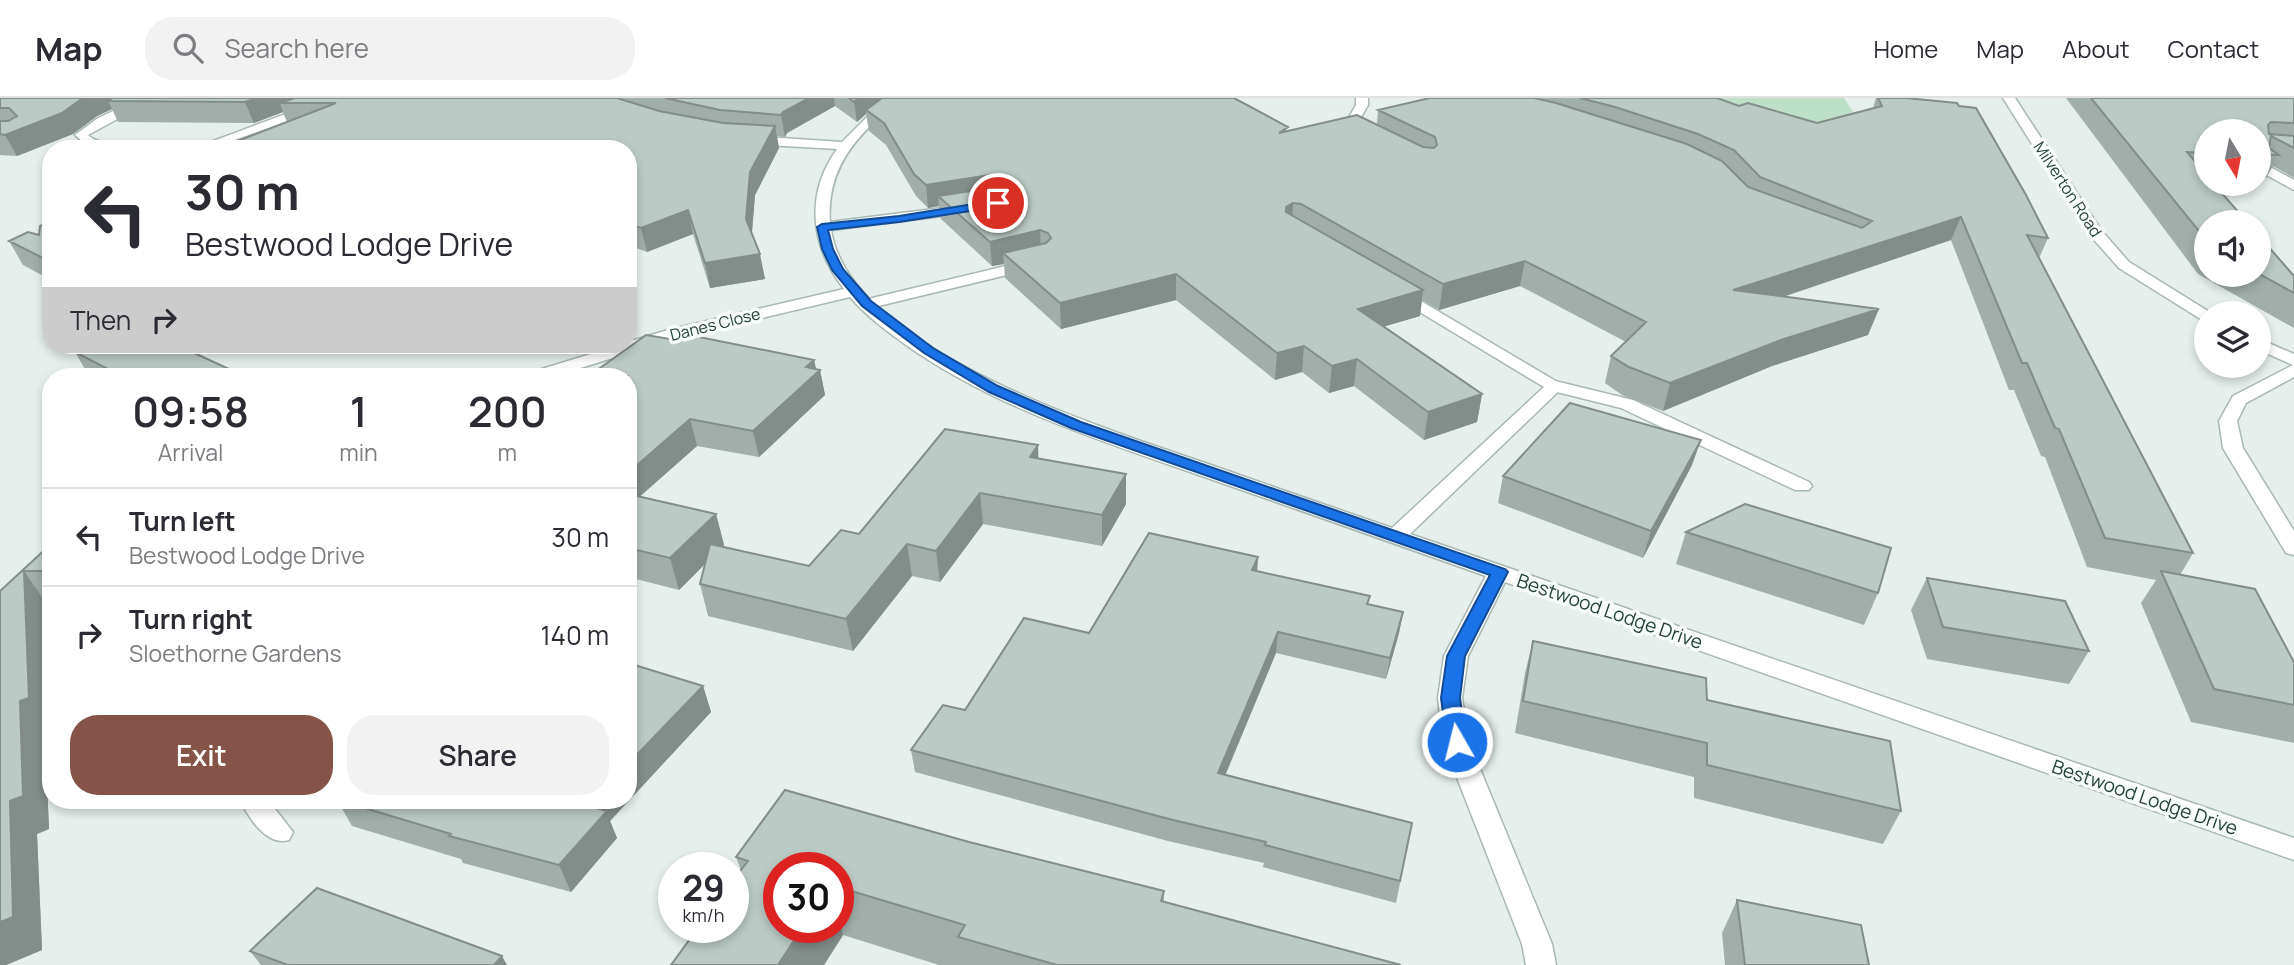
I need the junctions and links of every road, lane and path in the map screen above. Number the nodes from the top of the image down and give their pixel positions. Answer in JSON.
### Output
{"nodes":[{"id":1,"x":150,"y":98,"type":"edge"},
{"id":2,"x":355,"y":98,"type":"edge"},
{"id":3,"x":901,"y":98,"type":"edge"},
{"id":4,"x":1362,"y":98,"type":"edge"},
{"id":5,"x":2009,"y":98,"type":"edge"},
{"id":6,"x":742,"y":139,"type":"edge"},
{"id":7,"x":86,"y":140,"type":"edge"},
{"id":8,"x":223,"y":140,"type":"edge"},
{"id":9,"x":1381,"y":141,"type":"edge"},
{"id":10,"x":845,"y":146,"type":"junction"},
{"id":11,"x":2272,"y":167,"type":"edge"},
{"id":12,"x":2294,"y":186,"type":"edge"},
{"id":13,"x":986,"y":205,"type":"edge"},
{"id":14,"x":822,"y":227,"type":"junction"},
{"id":15,"x":1042,"y":262,"type":"edge"},
{"id":16,"x":1387,"y":288,"type":"edge"},
{"id":17,"x":860,"y":297,"type":"junction"},
{"id":18,"x":2194,"y":310,"type":"edge"},
{"id":19,"x":637,"y":345,"type":"edge"},
{"id":20,"x":2271,"y":349,"type":"edge"},
{"id":21,"x":608,"y":354,"type":"edge"},
{"id":22,"x":2294,"y":360,"type":"edge"},
{"id":23,"x":563,"y":368,"type":"edge"},
{"id":24,"x":2294,"y":370,"type":"edge"},
{"id":25,"x":1555,"y":386,"type":"junction"},
{"id":26,"x":1802,"y":486,"type":"dead end"},
{"id":27,"x":1395,"y":536,"type":"junction"},
{"id":28,"x":2294,"y":548,"type":"edge"},
{"id":29,"x":1499,"y":572,"type":"junction"},
{"id":30,"x":260,"y":809,"type":"edge"},
{"id":31,"x":279,"y":832,"type":"dead end"},
{"id":32,"x":2294,"y":849,"type":"edge"},
{"id":33,"x":1541,"y":965,"type":"edge"}],
"edges":[{"from":1,"to":7,"type":"street"},
{"from":2,"to":8,"type":"street"},
{"from":3,"to":10,"type":"street","name":"Bestwood Lodge Drive"},
{"from":4,"to":9,"type":"street"},
{"from":5,"to":18,"type":"street","name":"Milverton Road"},
{"from":6,"to":10,"type":"street"},
{"from":10,"to":14,"type":"street","name":"Bestwood Lodge Drive"},
{"from":11,"to":12,"type":"street"},
{"from":13,"to":14,"type":"street"},
{"from":14,"to":17,"type":"street","name":"Bestwood Lodge Drive"},
{"from":15,"to":17,"type":"street","name":"Danes Close"},
{"from":16,"to":25,"type":"street"},
{"from":17,"to":19,"type":"street","name":"Danes Close"},
{"from":17,"to":27,"type":"street","name":"Bestwood Lodge Drive"},
{"from":20,"to":22,"type":"street"},
{"from":21,"to":23,"type":"street","name":"Danes Close"},
{"from":24,"to":28,"type":"street"},
{"from":25,"to":26,"type":"street"},
{"from":25,"to":27,"type":"street"},
{"from":27,"to":29,"type":"street","name":"Bestwood Lodge Drive"},
{"from":29,"to":32,"type":"street","name":"Bestwood Lodge Drive"},
{"from":29,"to":33,"type":"street"},
{"from":30,"to":31,"type":"street"}]}
